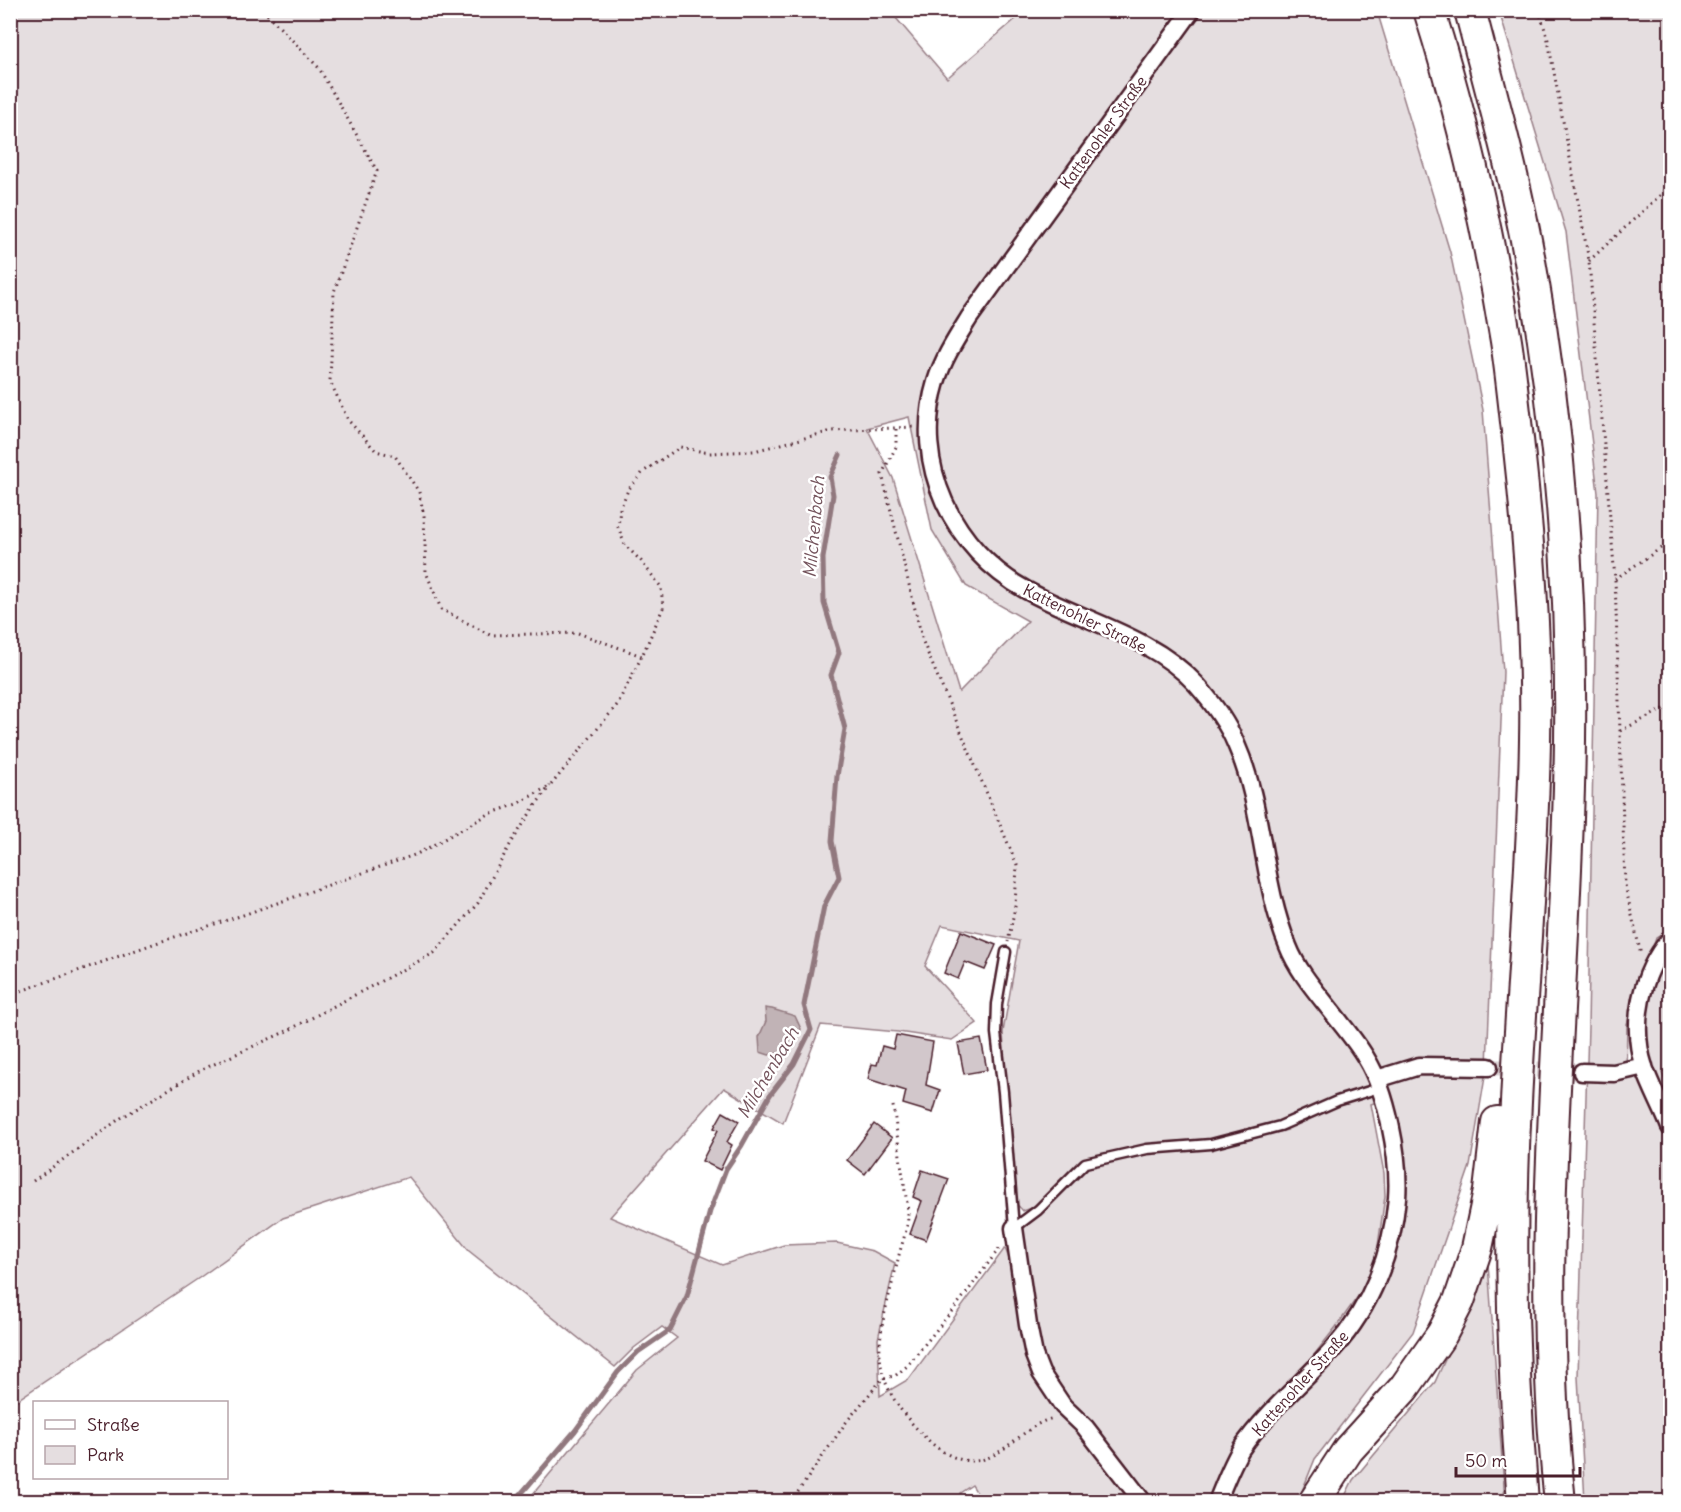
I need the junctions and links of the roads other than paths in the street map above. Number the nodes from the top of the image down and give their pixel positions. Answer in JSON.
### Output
{"nodes":[{"id":1,"x":1191,"y":10,"type":"edge"},
{"id":2,"x":1429,"y":10,"type":"edge"},
{"id":3,"x":1470,"y":10,"type":"edge"},
{"id":4,"x":1671,"y":939,"type":"edge"},
{"id":5,"x":1006,"y":952,"type":"road end"},
{"id":6,"x":1521,"y":1022,"type":"junction"},
{"id":7,"x":1644,"y":1066,"type":"junction"},
{"id":8,"x":1489,"y":1067,"type":"tunnel mouth"},
{"id":9,"x":1582,"y":1072,"type":"tunnel mouth"},
{"id":10,"x":1378,"y":1084,"type":"junction"},
{"id":11,"x":1671,"y":1127,"type":"edge"},
{"id":12,"x":1014,"y":1228,"type":"junction"},
{"id":13,"x":1143,"y":1502,"type":"edge"},
{"id":14,"x":1217,"y":1502,"type":"edge"},
{"id":15,"x":1314,"y":1502,"type":"edge"},
{"id":16,"x":1523,"y":1502,"type":"edge"},
{"id":17,"x":1560,"y":1502,"type":"edge"}],
"edges":[{"from":1,"to":10,"type":"street","name":"Kattenohler Straße"},
{"from":2,"to":6,"type":"highway"},
{"from":3,"to":17,"type":"highway"},
{"from":4,"to":7,"type":"street"},
{"from":5,"to":12,"type":"lane"},
{"from":6,"to":15,"type":"highway"},
{"from":6,"to":16,"type":"highway"},
{"from":7,"to":9,"type":"street"},
{"from":7,"to":11,"type":"street"},
{"from":8,"to":10,"type":"street"},
{"from":10,"to":12,"type":"lane"},
{"from":10,"to":14,"type":"street","name":"Kattenohler Straße"},
{"from":12,"to":13,"type":"street"}]}
